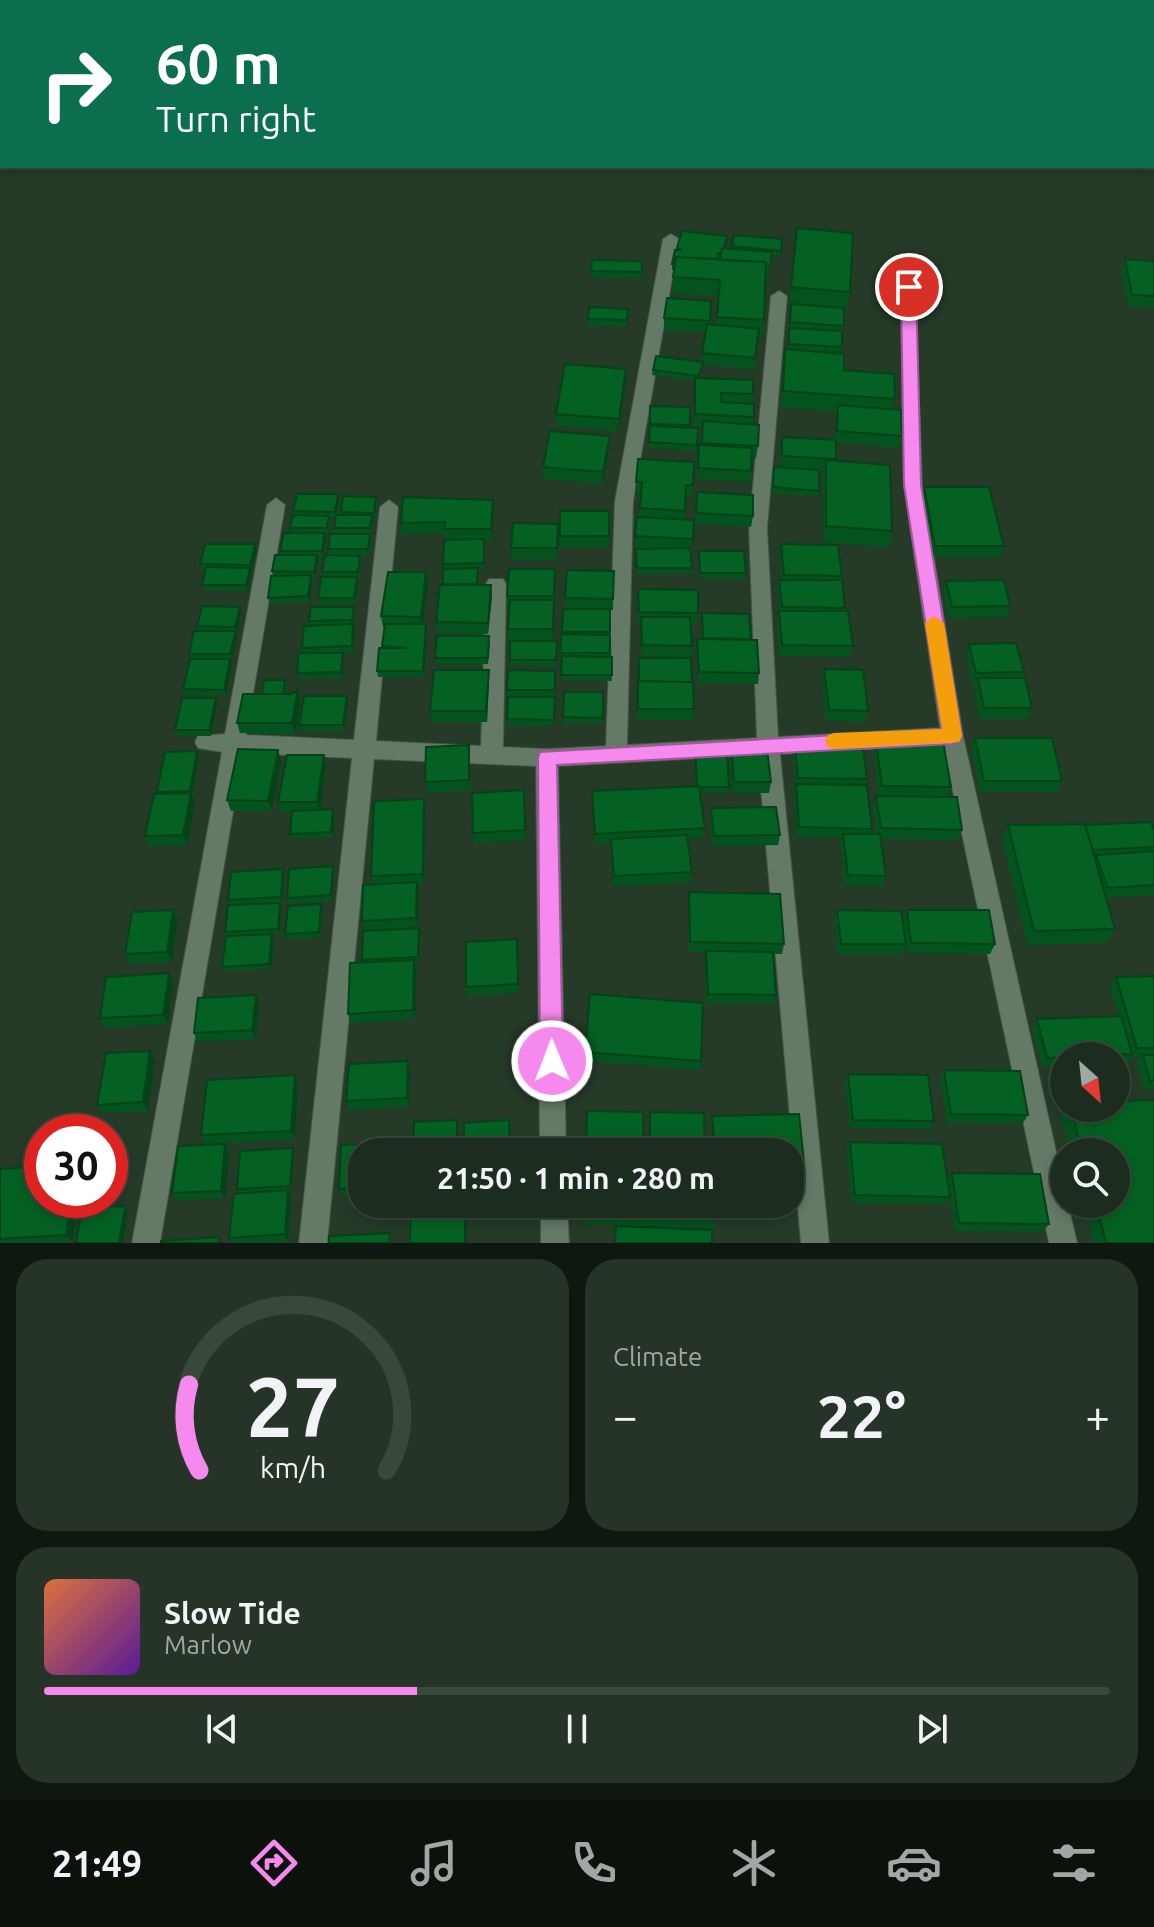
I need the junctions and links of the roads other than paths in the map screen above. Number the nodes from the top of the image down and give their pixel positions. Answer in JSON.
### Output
{"nodes":[{"id":1,"x":671,"y":239,"type":"dead end"},
{"id":2,"x":908,"y":259,"type":"dead end"},
{"id":3,"x":779,"y":296,"type":"dead end"},
{"id":4,"x":276,"y":505,"type":"dead end"},
{"id":5,"x":389,"y":507,"type":"dead end"},
{"id":6,"x":496,"y":584,"type":"dead end"},
{"id":7,"x":952,"y":736,"type":"junction"},
{"id":8,"x":206,"y":742,"type":"dead end"},
{"id":9,"x":235,"y":744,"type":"junction"},
{"id":10,"x":768,"y":744,"type":"junction"},
{"id":11,"x":366,"y":750,"type":"junction"},
{"id":12,"x":616,"y":753,"type":"junction"},
{"id":13,"x":492,"y":755,"type":"junction"},
{"id":14,"x":547,"y":758,"type":"junction"},
{"id":15,"x":553,"y":1138,"type":"edge"},
{"id":16,"x":554,"y":1218,"type":"edge"},
{"id":17,"x":146,"y":1243,"type":"edge"},
{"id":18,"x":313,"y":1243,"type":"edge"},
{"id":19,"x":555,"y":1243,"type":"edge"},
{"id":20,"x":815,"y":1243,"type":"edge"},
{"id":21,"x":1063,"y":1243,"type":"edge"}],
"edges":[{"from":1,"to":12,"type":"street"},
{"from":2,"to":7,"type":"street"},
{"from":3,"to":10,"type":"street"},
{"from":4,"to":9,"type":"street"},
{"from":5,"to":11,"type":"street"},
{"from":6,"to":13,"type":"street"},
{"from":7,"to":10,"type":"street"},
{"from":7,"to":21,"type":"street"},
{"from":8,"to":9,"type":"street"},
{"from":9,"to":11,"type":"street"},
{"from":9,"to":17,"type":"street"},
{"from":10,"to":12,"type":"street"},
{"from":10,"to":20,"type":"street"},
{"from":11,"to":13,"type":"street"},
{"from":11,"to":18,"type":"street"},
{"from":12,"to":14,"type":"street"},
{"from":13,"to":14,"type":"street"},
{"from":14,"to":15,"type":"street"},
{"from":16,"to":19,"type":"street"}]}
